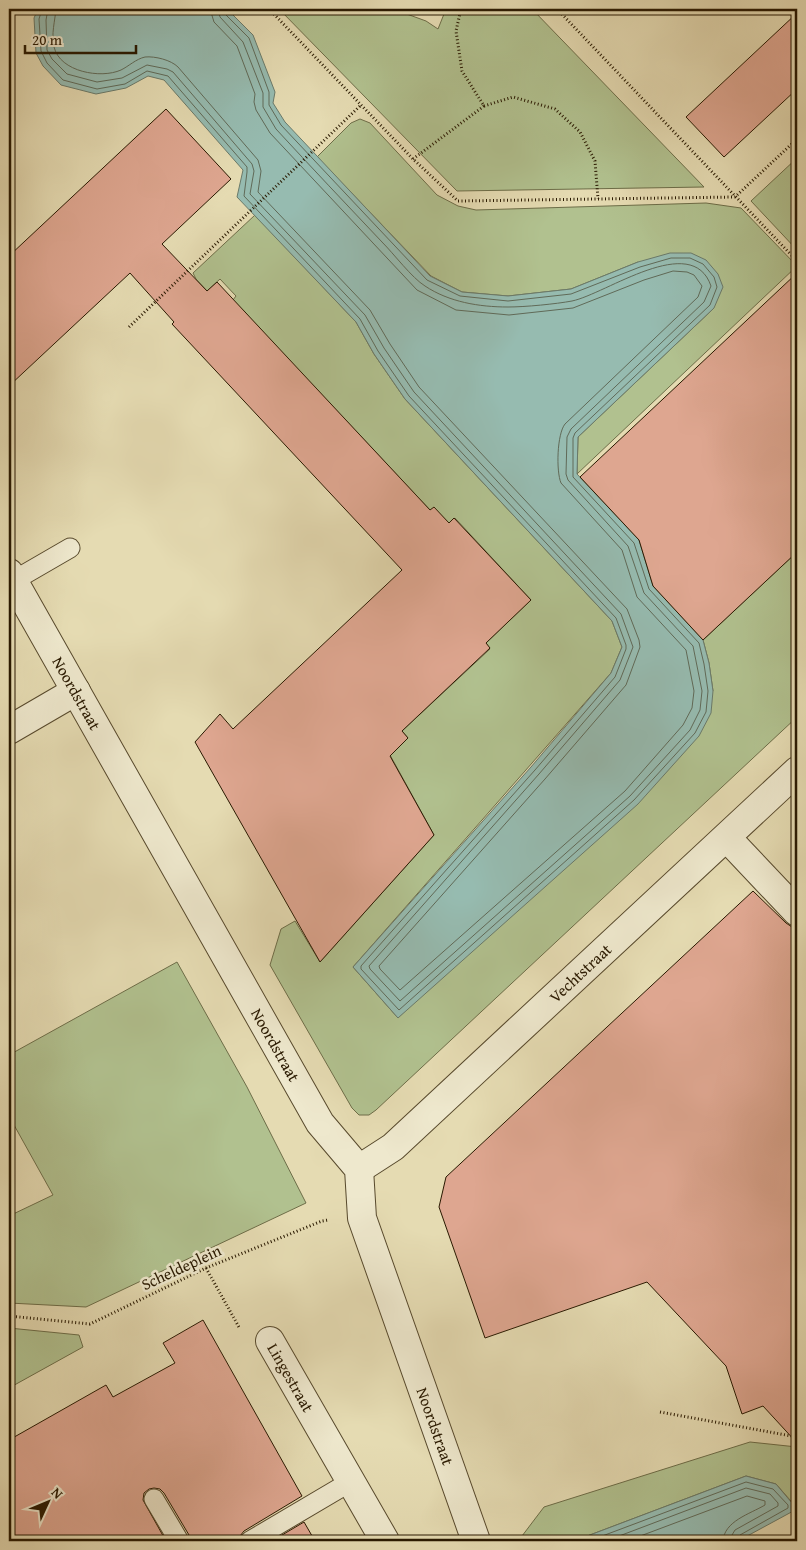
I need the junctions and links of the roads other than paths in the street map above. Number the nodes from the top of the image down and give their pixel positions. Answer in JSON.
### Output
{"nodes":[{"id":1,"x":70,"y":548,"type":"dead end"},
{"id":2,"x":11,"y":577,"type":"edge"},
{"id":3,"x":76,"y":691,"type":"junction"},
{"id":4,"x":9,"y":730,"type":"edge"},
{"id":5,"x":797,"y":771,"type":"edge"},
{"id":6,"x":727,"y":838,"type":"junction"},
{"id":7,"x":797,"y":912,"type":"edge"},
{"id":8,"x":359,"y":1169,"type":"junction"},
{"id":9,"x":270,"y":1341,"type":"road end"},
{"id":10,"x":350,"y":1482,"type":"junction"},
{"id":11,"x":154,"y":1499,"type":"dead end"},
{"id":12,"x":179,"y":1541,"type":"edge"},
{"id":13,"x":250,"y":1541,"type":"edge"},
{"id":14,"x":385,"y":1541,"type":"edge"},
{"id":15,"x":476,"y":1541,"type":"edge"}],
"edges":[{"from":1,"to":2,"type":"lane"},
{"from":2,"to":3,"type":"street","name":"Noordstraat"},
{"from":3,"to":4,"type":"street"},
{"from":3,"to":8,"type":"street","name":"Noordstraat"},
{"from":5,"to":6,"type":"street","name":"Vechtstraat"},
{"from":6,"to":7,"type":"street"},
{"from":6,"to":8,"type":"street","name":"Vechtstraat"},
{"from":8,"to":15,"type":"street","name":"Noordstraat"},
{"from":9,"to":10,"type":"street","name":"Lingestraat"},
{"from":10,"to":13,"type":"lane"},
{"from":10,"to":14,"type":"street","name":"Lingestraat"},
{"from":11,"to":12,"type":"lane"}]}
